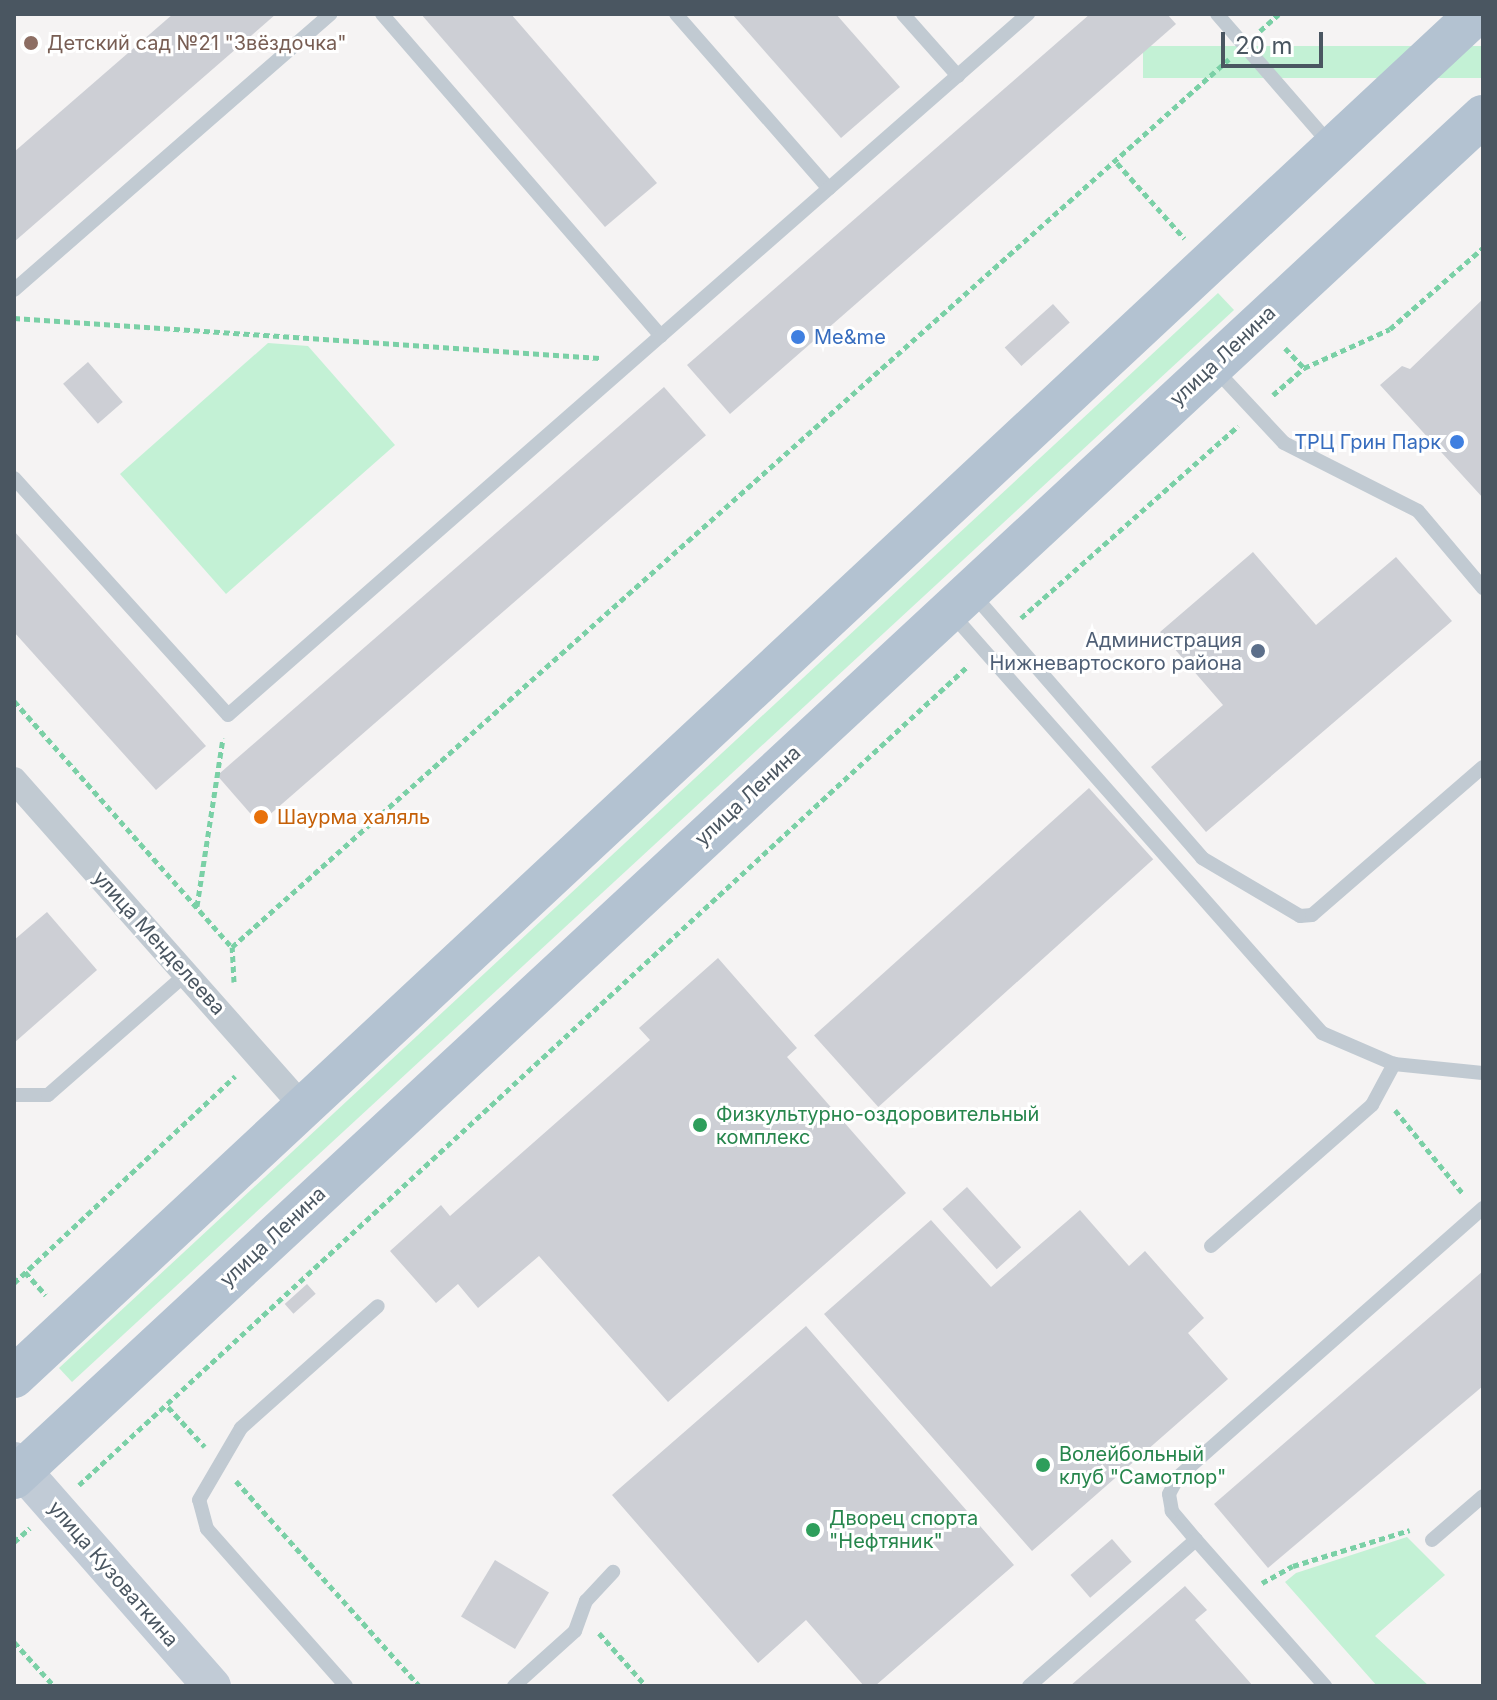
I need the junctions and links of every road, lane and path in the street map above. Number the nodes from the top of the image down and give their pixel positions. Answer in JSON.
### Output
{"nodes":[{"id":1,"x":330,"y":14,"type":"edge"},
{"id":2,"x":382,"y":14,"type":"edge"},
{"id":3,"x":676,"y":14,"type":"edge"},
{"id":4,"x":903,"y":14,"type":"edge"},
{"id":5,"x":1028,"y":14,"type":"edge"},
{"id":6,"x":1217,"y":14,"type":"edge"},
{"id":7,"x":1279,"y":14,"type":"edge"},
{"id":8,"x":1476,"y":14,"type":"edge"},
{"id":9,"x":1244,"y":45,"type":"junction"},
{"id":10,"x":958,"y":76,"type":"junction"},
{"id":11,"x":1483,"y":116,"type":"edge"},
{"id":12,"x":1334,"y":148,"type":"junction"},
{"id":13,"x":829,"y":189,"type":"junction"},
{"id":14,"x":1483,"y":248,"type":"edge"},
{"id":15,"x":14,"y":290,"type":"edge"},
{"id":16,"x":14,"y":318,"type":"edge"},
{"id":17,"x":661,"y":336,"type":"junction"},
{"id":18,"x":632,"y":361,"type":"junction"},
{"id":19,"x":1212,"y":366,"type":"junction"},
{"id":20,"x":1254,"y":412,"type":"junction"},
{"id":21,"x":14,"y":478,"type":"edge"},
{"id":22,"x":1483,"y":588,"type":"edge"},
{"id":23,"x":959,"y":600,"type":"junction"},
{"id":24,"x":1006,"y":631,"type":"junction"},
{"id":25,"x":984,"y":651,"type":"junction"},
{"id":26,"x":14,"y":701,"type":"edge"},
{"id":27,"x":228,"y":715,"type":"junction"},
{"id":28,"x":1483,"y":767,"type":"edge"},
{"id":29,"x":14,"y":780,"type":"edge"},
{"id":30,"x":197,"y":907,"type":"junction"},
{"id":31,"x":232,"y":947,"type":"junction"},
{"id":32,"x":186,"y":974,"type":"junction"},
{"id":33,"x":237,"y":1031,"type":"junction"},
{"id":34,"x":1394,"y":1064,"type":"junction"},
{"id":35,"x":1483,"y":1073,"type":"edge"},
{"id":36,"x":1383,"y":1094,"type":"junction"},
{"id":37,"x":14,"y":1095,"type":"edge"},
{"id":38,"x":303,"y":1107,"type":"junction"},
{"id":39,"x":1481,"y":1210,"type":"edge"},
{"id":40,"x":1211,"y":1246,"type":"dead end"},
{"id":41,"x":14,"y":1283,"type":"edge"},
{"id":42,"x":378,"y":1306,"type":"dead end"},
{"id":43,"x":14,"y":1377,"type":"edge"},
{"id":44,"x":168,"y":1407,"type":"junction"},
{"id":45,"x":219,"y":1463,"type":"junction"},
{"id":46,"x":17,"y":1470,"type":"edge"},
{"id":47,"x":1483,"y":1496,"type":"edge"},
{"id":48,"x":54,"y":1507,"type":"junction"},
{"id":49,"x":1426,"y":1535,"type":"joint"},
{"id":50,"x":1196,"y":1540,"type":"junction"},
{"id":51,"x":14,"y":1542,"type":"edge"},
{"id":52,"x":613,"y":1572,"type":"dead end"},
{"id":53,"x":1244,"y":1593,"type":"junction"},
{"id":54,"x":14,"y":1642,"type":"edge"},
{"id":55,"x":54,"y":1686,"type":"edge"},
{"id":56,"x":212,"y":1686,"type":"edge"},
{"id":57,"x":346,"y":1686,"type":"edge"},
{"id":58,"x":419,"y":1686,"type":"edge"},
{"id":59,"x":514,"y":1686,"type":"edge"},
{"id":60,"x":1029,"y":1686,"type":"edge"},
{"id":61,"x":1325,"y":1686,"type":"edge"}],
"edges":[{"from":1,"to":15,"type":"lane"},
{"from":2,"to":17,"type":"lane"},
{"from":3,"to":13,"type":"lane"},
{"from":4,"to":10,"type":"lane"},
{"from":5,"to":10,"type":"lane"},
{"from":6,"to":9,"type":"lane"},
{"from":7,"to":9,"type":"path"},
{"from":8,"to":12,"type":"main road"},
{"from":9,"to":12,"type":"lane"},
{"from":9,"to":31,"type":"path"},
{"from":10,"to":13,"type":"lane"},
{"from":11,"to":19,"type":"main road","name":"улица Ленина"},
{"from":12,"to":38,"type":"main road"},
{"from":13,"to":17,"type":"lane"},
{"from":14,"to":20,"type":"path"},
{"from":16,"to":18,"type":"path"},
{"from":17,"to":18,"type":"lane"},
{"from":18,"to":27,"type":"lane"},
{"from":19,"to":20,"type":"lane"},
{"from":19,"to":23,"type":"main road","name":"улица Ленина"},
{"from":20,"to":22,"type":"lane"},
{"from":20,"to":24,"type":"path"},
{"from":21,"to":27,"type":"lane"},
{"from":23,"to":24,"type":"lane"},
{"from":23,"to":25,"type":"lane"},
{"from":23,"to":46,"type":"main road","name":"улица Ленина"},
{"from":24,"to":28,"type":"lane"},
{"from":25,"to":34,"type":"lane"},
{"from":25,"to":44,"type":"path"},
{"from":26,"to":30,"type":"path"},
{"from":27,"to":30,"type":"path"},
{"from":29,"to":32,"type":"street","name":"улица Менделеева"},
{"from":30,"to":31,"type":"path"},
{"from":31,"to":33,"type":"path"},
{"from":32,"to":33,"type":"street","name":"улица Менделеева"},
{"from":32,"to":37,"type":"lane"},
{"from":33,"to":38,"type":"street","name":"улица Менделеева"},
{"from":33,"to":41,"type":"path"},
{"from":34,"to":35,"type":"lane"},
{"from":34,"to":36,"type":"lane"},
{"from":36,"to":39,"type":"path"},
{"from":36,"to":40,"type":"lane"},
{"from":38,"to":43,"type":"main road"},
{"from":39,"to":50,"type":"lane"},
{"from":42,"to":45,"type":"lane"},
{"from":44,"to":45,"type":"path"},
{"from":44,"to":48,"type":"path"},
{"from":45,"to":57,"type":"lane"},
{"from":45,"to":58,"type":"path"},
{"from":46,"to":48,"type":"main road","name":"улица Кузоваткина"},
{"from":47,"to":49,"type":"lane"},
{"from":48,"to":51,"type":"path"},
{"from":48,"to":56,"type":"main road","name":"улица Кузоваткина"},
{"from":49,"to":53,"type":"path"},
{"from":50,"to":53,"type":"lane"},
{"from":50,"to":60,"type":"lane"},
{"from":52,"to":59,"type":"lane"},
{"from":53,"to":61,"type":"lane"},
{"from":54,"to":55,"type":"path"}]}
